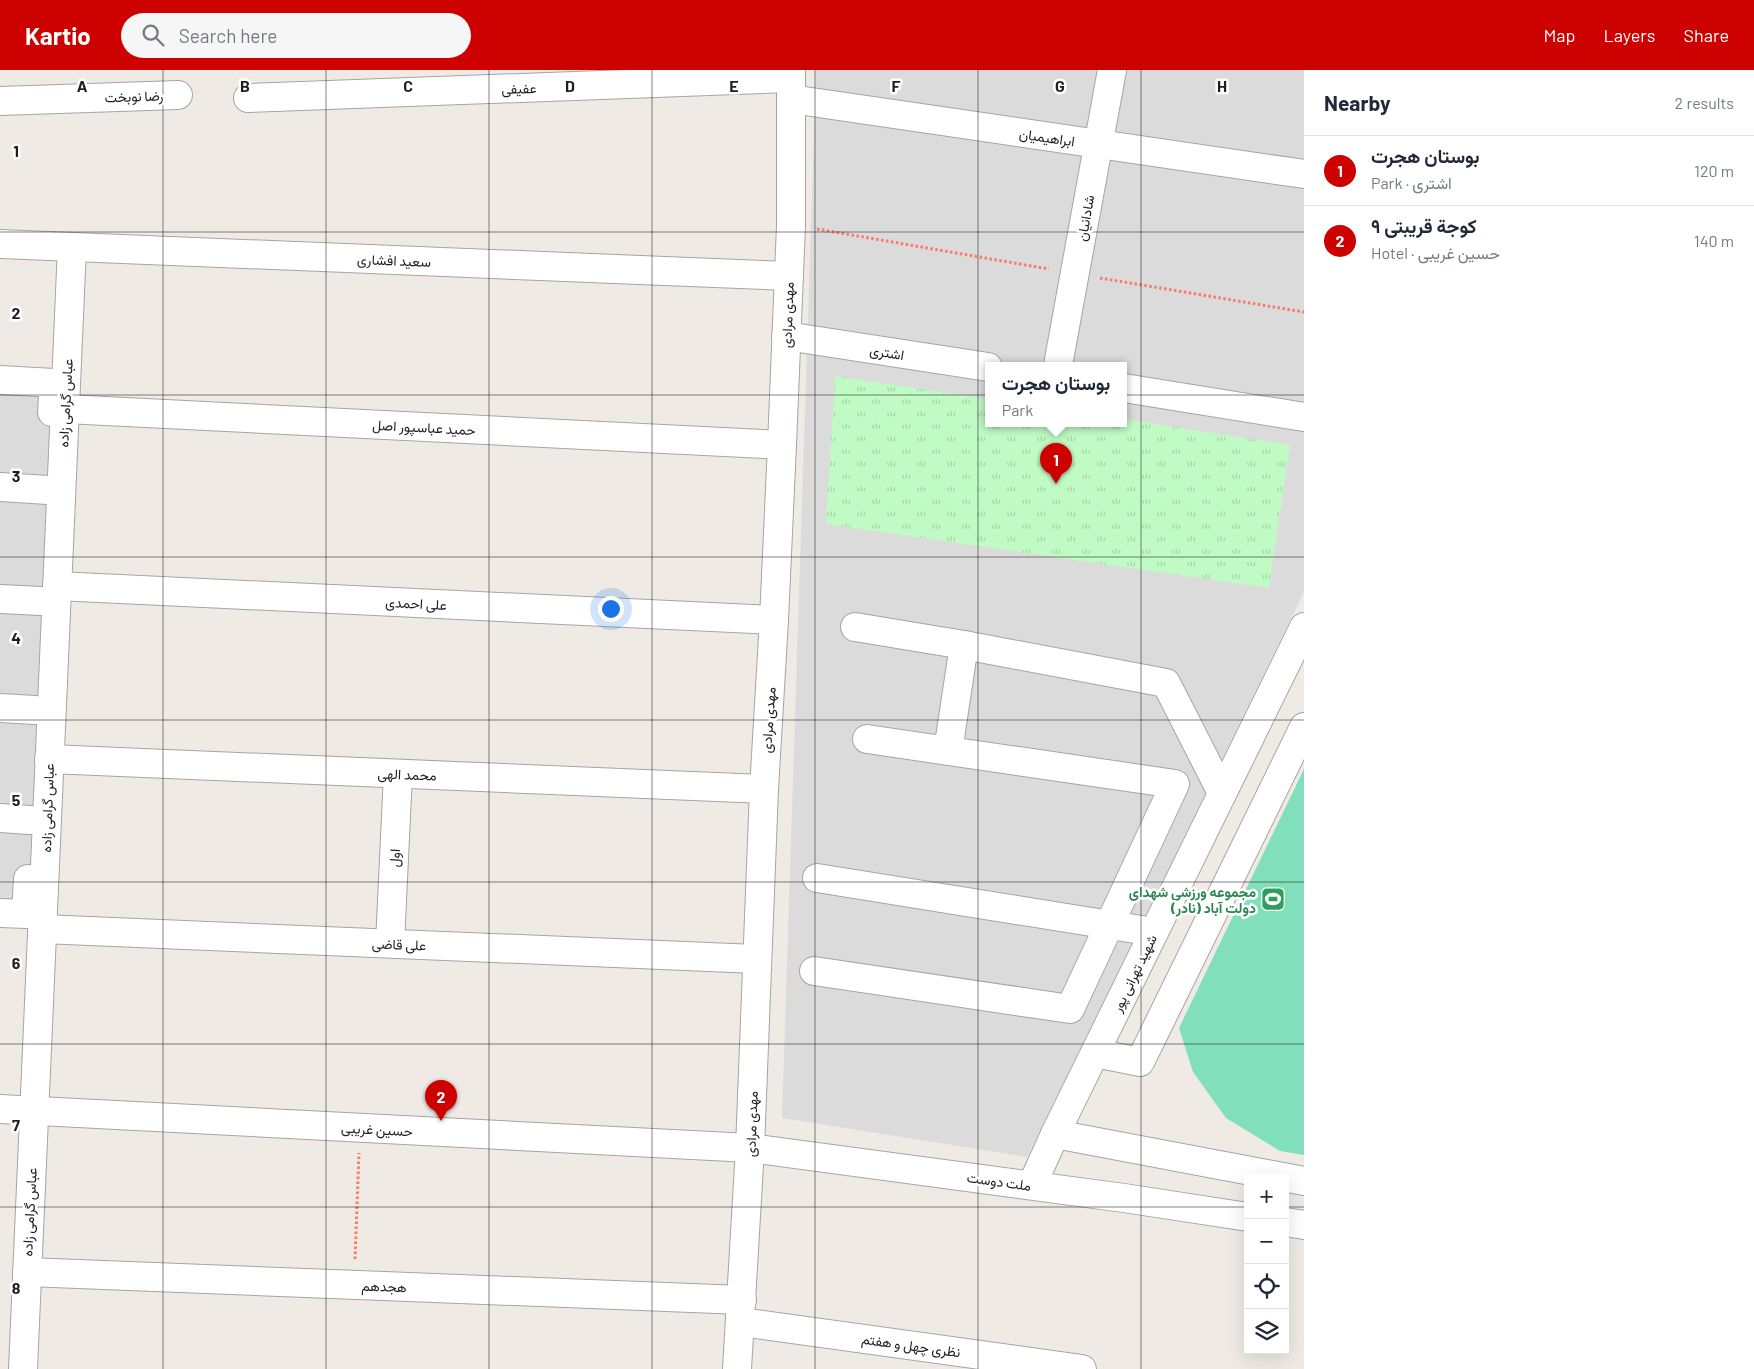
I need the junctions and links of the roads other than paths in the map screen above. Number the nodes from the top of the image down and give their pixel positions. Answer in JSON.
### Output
{"nodes":[{"id":1,"x":1112,"y":70,"type":"edge"},
{"id":2,"x":791,"y":83,"type":"edge"},
{"id":3,"x":178,"y":95,"type":"dead end"},
{"id":4,"x":248,"y":98,"type":"dead end"},
{"id":5,"x":0,"y":101,"type":"edge"},
{"id":6,"x":1098,"y":145,"type":"junction"},
{"id":7,"x":1304,"y":174,"type":"edge"},
{"id":8,"x":0,"y":244,"type":"edge"},
{"id":9,"x":72,"y":246,"type":"junction"},
{"id":10,"x":788,"y":276,"type":"junction"},
{"id":11,"x":786,"y":336,"type":"junction"},
{"id":12,"x":1059,"y":362,"type":"edge"},
{"id":13,"x":985,"y":367,"type":"edge"},
{"id":14,"x":0,"y":380,"type":"edge"},
{"id":15,"x":1127,"y":388,"type":"edge"},
{"id":16,"x":65,"y":409,"type":"junction"},
{"id":17,"x":1304,"y":417,"type":"edge"},
{"id":18,"x":782,"y":445,"type":"junction"},
{"id":19,"x":0,"y":487,"type":"edge"},
{"id":20,"x":48,"y":490,"type":"junction"},
{"id":21,"x":49,"y":594,"type":"junction"},
{"id":22,"x":0,"y":599,"type":"edge"},
{"id":23,"x":774,"y":620,"type":"junction"},
{"id":24,"x":855,"y":627,"type":"dead end"},
{"id":25,"x":1304,"y":627,"type":"edge"},
{"id":26,"x":964,"y":644,"type":"junction"},
{"id":27,"x":0,"y":708,"type":"edge"},
{"id":28,"x":35,"y":710,"type":"junction"},
{"id":29,"x":1304,"y":727,"type":"edge"},
{"id":30,"x":867,"y":739,"type":"dead end"},
{"id":31,"x":948,"y":751,"type":"junction"},
{"id":32,"x":49,"y":759,"type":"junction"},
{"id":33,"x":398,"y":774,"type":"junction"},
{"id":34,"x":764,"y":789,"type":"junction"},
{"id":35,"x":1222,"y":793,"type":"junction"},
{"id":36,"x":0,"y":818,"type":"edge"},
{"id":37,"x":30,"y":820,"type":"junction"},
{"id":38,"x":816,"y":878,"type":"dead end"},
{"id":39,"x":0,"y":913,"type":"edge"},
{"id":40,"x":1108,"y":925,"type":"junction"},
{"id":41,"x":42,"y":929,"type":"junction"},
{"id":42,"x":1154,"y":932,"type":"junction"},
{"id":43,"x":390,"y":943,"type":"junction"},
{"id":44,"x":756,"y":959,"type":"junction"},
{"id":45,"x":814,"y":971,"type":"dead end"},
{"id":46,"x":1095,"y":1053,"type":"junction"},
{"id":47,"x":0,"y":1109,"type":"edge"},
{"id":48,"x":34,"y":1111,"type":"junction"},
{"id":49,"x":1055,"y":1134,"type":"junction"},
{"id":50,"x":750,"y":1148,"type":"junction"},
{"id":51,"x":1304,"y":1181,"type":"edge"},
{"id":52,"x":1032,"y":1185,"type":"junction"},
{"id":53,"x":1244,"y":1216,"type":"edge"},
{"id":54,"x":1289,"y":1223,"type":"edge"},
{"id":55,"x":1304,"y":1225,"type":"edge"},
{"id":56,"x":27,"y":1272,"type":"junction"},
{"id":57,"x":741,"y":1311,"type":"junction"},
{"id":58,"x":23,"y":1369,"type":"edge"},
{"id":59,"x":737,"y":1369,"type":"edge"},
{"id":60,"x":1082,"y":1369,"type":"edge"}],
"edges":[{"from":1,"to":6,"type":"street","name":"شادانیان"},
{"from":2,"to":4,"type":"street","name":"عفیفی"},
{"from":2,"to":6,"type":"street","name":"ابراهیمیان"},
{"from":2,"to":10,"type":"street","name":"مهدی مرادی"},
{"from":3,"to":5,"type":"street","name":"رضا نوبخت"},
{"from":6,"to":7,"type":"street","name":"ابراهیمیان"},
{"from":6,"to":12,"type":"street","name":"شادانیان"},
{"from":8,"to":9,"type":"street","name":"سعید افشاری"},
{"from":9,"to":10,"type":"street","name":"سعید افشاری"},
{"from":9,"to":16,"type":"street","name":"عباس گرامی زاده"},
{"from":10,"to":11,"type":"street","name":"مهدی مرادی"},
{"from":11,"to":13,"type":"street","name":"اشتری"},
{"from":11,"to":18,"type":"street","name":"مهدی مرادی"},
{"from":14,"to":20,"type":"street"},
{"from":15,"to":17,"type":"street"},
{"from":16,"to":18,"type":"street","name":"حمید عباسپور اصل"},
{"from":16,"to":21,"type":"street","name":"عباس گرامی زاده"},
{"from":18,"to":23,"type":"street","name":"مهدی مرادی"},
{"from":19,"to":20,"type":"street"},
{"from":20,"to":21,"type":"street"},
{"from":21,"to":22,"type":"street","name":"علی احمدی"},
{"from":21,"to":23,"type":"street","name":"علی احمدی"},
{"from":21,"to":28,"type":"street"},
{"from":21,"to":32,"type":"street","name":"عباس گرامی زاده"},
{"from":23,"to":34,"type":"street","name":"مهدی مرادی"},
{"from":24,"to":26,"type":"street"},
{"from":25,"to":35,"type":"street","name":"شهید تهرانی پور"},
{"from":26,"to":31,"type":"street"},
{"from":26,"to":35,"type":"street"},
{"from":27,"to":28,"type":"street"},
{"from":28,"to":37,"type":"street"},
{"from":29,"to":46,"type":"street"},
{"from":30,"to":31,"type":"street"},
{"from":31,"to":40,"type":"street"},
{"from":32,"to":33,"type":"street","name":"محمد الهی"},
{"from":32,"to":41,"type":"street","name":"عباس گرامی زاده"},
{"from":33,"to":34,"type":"street","name":"محمد الهی"},
{"from":33,"to":43,"type":"street","name":"اول"},
{"from":34,"to":44,"type":"street","name":"مهدی مرادی"},
{"from":35,"to":42,"type":"street","name":"شهید تهرانی پور"},
{"from":36,"to":37,"type":"street"},
{"from":37,"to":39,"type":"street"},
{"from":38,"to":40,"type":"street"},
{"from":40,"to":42,"type":"street"},
{"from":40,"to":45,"type":"street"},
{"from":41,"to":43,"type":"street","name":"علی قاضی"},
{"from":41,"to":48,"type":"street","name":"عباس گرامی زاده"},
{"from":42,"to":46,"type":"street","name":"شهید تهرانی پور"},
{"from":43,"to":44,"type":"street","name":"علی قاضی"},
{"from":44,"to":50,"type":"street","name":"مهدی مرادی"},
{"from":46,"to":49,"type":"street","name":"شهید تهرانی پور"},
{"from":47,"to":48,"type":"street","name":"حسین غریبی"},
{"from":48,"to":50,"type":"street","name":"حسین غریبی"},
{"from":48,"to":56,"type":"street","name":"عباس گرامی زاده"},
{"from":49,"to":51,"type":"street"},
{"from":49,"to":52,"type":"street","name":"شهید تهرانی پور"},
{"from":50,"to":52,"type":"street","name":"ملت دوست"},
{"from":50,"to":57,"type":"street","name":"مهدی مرادی"},
{"from":52,"to":53,"type":"street","name":"ملت دوست"},
{"from":54,"to":55,"type":"street"},
{"from":56,"to":57,"type":"street","name":"هجدهم"},
{"from":56,"to":58,"type":"street","name":"عباس گرامی زاده"},
{"from":57,"to":59,"type":"street","name":"مهدی مرادی"},
{"from":57,"to":60,"type":"street","name":"نظری چهل و هفتم"}]}
